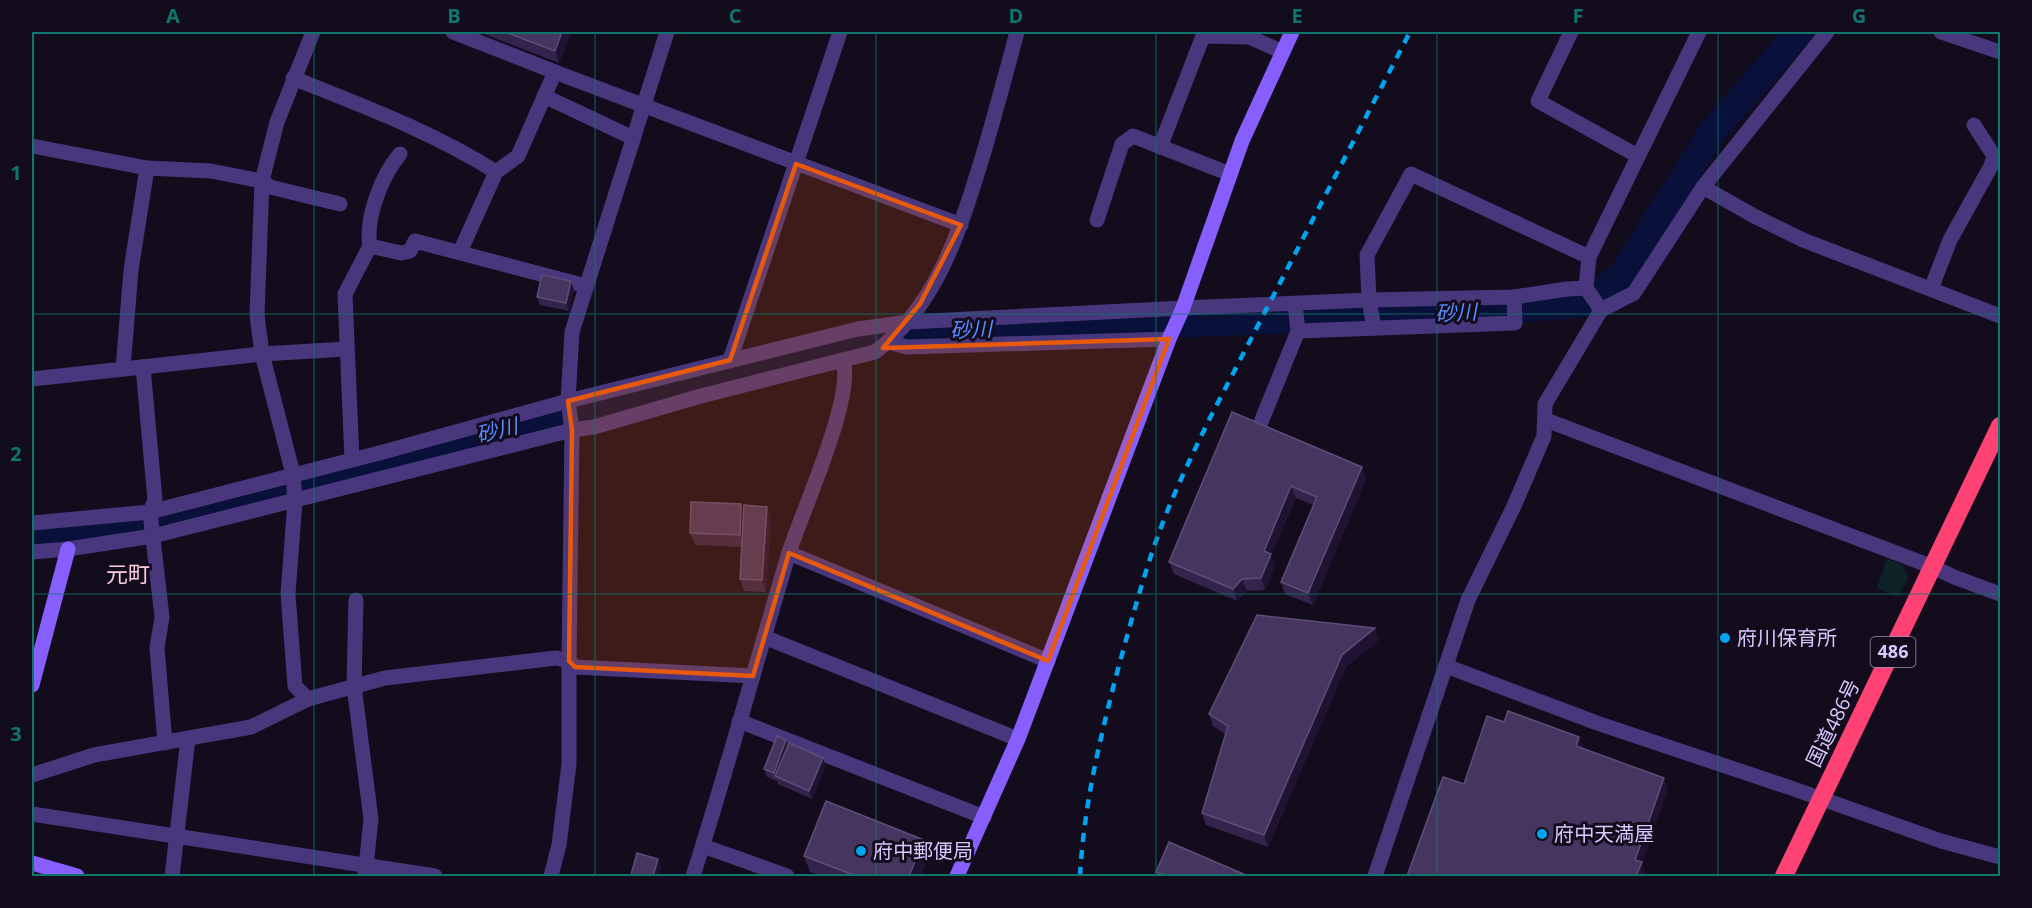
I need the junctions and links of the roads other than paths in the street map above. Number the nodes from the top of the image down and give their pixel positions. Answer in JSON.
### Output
{"nodes":[{"id":1,"x":313,"y":32,"type":"edge"},
{"id":2,"x":453,"y":32,"type":"edge"},
{"id":3,"x":667,"y":32,"type":"edge"},
{"id":4,"x":840,"y":32,"type":"edge"},
{"id":5,"x":1017,"y":32,"type":"edge"},
{"id":6,"x":1292,"y":32,"type":"edge"},
{"id":7,"x":1571,"y":32,"type":"edge"},
{"id":8,"x":1699,"y":32,"type":"edge"},
{"id":9,"x":1827,"y":32,"type":"edge"},
{"id":10,"x":1941,"y":32,"type":"edge"},
{"id":11,"x":1283,"y":52,"type":"junction"},
{"id":12,"x":2001,"y":52,"type":"edge"},
{"id":13,"x":555,"y":72,"type":"junction"},
{"id":14,"x":293,"y":78,"type":"junction"},
{"id":15,"x":544,"y":96,"type":"junction"},
{"id":16,"x":644,"y":105,"type":"junction"},
{"id":17,"x":1974,"y":125,"type":"dead end"},
{"id":18,"x":633,"y":138,"type":"junction"},
{"id":19,"x":32,"y":146,"type":"edge"},
{"id":20,"x":1160,"y":147,"type":"junction"},
{"id":21,"x":400,"y":154,"type":"dead end"},
{"id":22,"x":1638,"y":156,"type":"junction"},
{"id":23,"x":796,"y":164,"type":"junction"},
{"id":24,"x":147,"y":168,"type":"junction"},
{"id":25,"x":496,"y":172,"type":"junction"},
{"id":26,"x":1230,"y":174,"type":"junction"},
{"id":27,"x":262,"y":181,"type":"junction"},
{"id":28,"x":1703,"y":187,"type":"junction"},
{"id":29,"x":340,"y":204,"type":"dead end"},
{"id":30,"x":1097,"y":220,"type":"dead end"},
{"id":31,"x":961,"y":225,"type":"junction"},
{"id":32,"x":370,"y":246,"type":"junction"},
{"id":33,"x":460,"y":252,"type":"junction"},
{"id":34,"x":1589,"y":257,"type":"junction"},
{"id":35,"x":586,"y":286,"type":"junction"},
{"id":36,"x":1586,"y":288,"type":"junction"},
{"id":37,"x":1931,"y":289,"type":"junction"},
{"id":38,"x":1514,"y":297,"type":"junction"},
{"id":39,"x":1370,"y":300,"type":"junction"},
{"id":40,"x":1295,"y":304,"type":"junction"},
{"id":41,"x":1183,"y":308,"type":"junction"},
{"id":42,"x":1601,"y":310,"type":"junction"},
{"id":43,"x":2001,"y":316,"type":"edge"},
{"id":44,"x":908,"y":322,"type":"junction"},
{"id":45,"x":1374,"y":328,"type":"junction"},
{"id":46,"x":1298,"y":331,"type":"junction"},
{"id":47,"x":1169,"y":339,"type":"junction"},
{"id":48,"x":888,"y":342,"type":"junction"},
{"id":49,"x":346,"y":349,"type":"junction"},
{"id":50,"x":262,"y":354,"type":"junction"},
{"id":51,"x":730,"y":360,"type":"junction"},
{"id":52,"x":843,"y":360,"type":"junction"},
{"id":53,"x":143,"y":367,"type":"junction"},
{"id":54,"x":123,"y":369,"type":"junction"},
{"id":55,"x":32,"y":379,"type":"edge"},
{"id":56,"x":568,"y":401,"type":"junction"},
{"id":57,"x":1546,"y":420,"type":"junction"},
{"id":58,"x":1261,"y":422,"type":"edge"},
{"id":59,"x":2001,"y":426,"type":"edge"},
{"id":60,"x":572,"y":430,"type":"junction"},
{"id":61,"x":352,"y":460,"type":"junction"},
{"id":62,"x":293,"y":474,"type":"junction"},
{"id":63,"x":295,"y":501,"type":"junction"},
{"id":64,"x":150,"y":512,"type":"junction"},
{"id":65,"x":32,"y":523,"type":"edge"},
{"id":66,"x":153,"y":536,"type":"junction"},
{"id":67,"x":68,"y":549,"type":"junction"},
{"id":68,"x":32,"y":552,"type":"edge"},
{"id":69,"x":789,"y":553,"type":"junction"},
{"id":70,"x":1934,"y":567,"type":"junction"},
{"id":71,"x":2001,"y":594,"type":"edge"},
{"id":72,"x":356,"y":600,"type":"dead end"},
{"id":73,"x":764,"y":637,"type":"junction"},
{"id":74,"x":569,"y":661,"type":"junction"},
{"id":75,"x":1048,"y":661,"type":"junction"},
{"id":76,"x":1446,"y":666,"type":"junction"},
{"id":77,"x":753,"y":676,"type":"junction"},
{"id":78,"x":32,"y":685,"type":"edge"},
{"id":79,"x":354,"y":686,"type":"junction"},
{"id":80,"x":308,"y":699,"type":"junction"},
{"id":81,"x":740,"y":721,"type":"junction"},
{"id":82,"x":188,"y":739,"type":"junction"},
{"id":83,"x":1018,"y":739,"type":"junction"},
{"id":84,"x":165,"y":743,"type":"junction"},
{"id":85,"x":32,"y":775,"type":"edge"},
{"id":86,"x":1821,"y":799,"type":"junction"},
{"id":87,"x":32,"y":814,"type":"edge"},
{"id":88,"x":984,"y":817,"type":"junction"},
{"id":89,"x":176,"y":836,"type":"junction"},
{"id":90,"x":703,"y":846,"type":"junction"},
{"id":91,"x":2001,"y":857,"type":"edge"},
{"id":92,"x":32,"y":863,"type":"edge"},
{"id":93,"x":366,"y":871,"type":"edge"},
{"id":94,"x":76,"y":876,"type":"edge"},
{"id":95,"x":172,"y":876,"type":"edge"},
{"id":96,"x":435,"y":876,"type":"edge"},
{"id":97,"x":551,"y":876,"type":"edge"},
{"id":98,"x":693,"y":876,"type":"edge"},
{"id":99,"x":787,"y":876,"type":"edge"},
{"id":100,"x":957,"y":876,"type":"edge"},
{"id":101,"x":1375,"y":876,"type":"edge"},
{"id":102,"x":1784,"y":876,"type":"edge"}],
"edges":[{"from":1,"to":14,"type":"street"},
{"from":2,"to":13,"type":"street"},
{"from":3,"to":16,"type":"street"},
{"from":4,"to":23,"type":"street"},
{"from":5,"to":31,"type":"street"},
{"from":6,"to":11,"type":"street"},
{"from":7,"to":22,"type":"street"},
{"from":8,"to":22,"type":"street"},
{"from":9,"to":28,"type":"street"},
{"from":10,"to":12,"type":"street"},
{"from":11,"to":20,"type":"street"},
{"from":11,"to":26,"type":"street"},
{"from":13,"to":15,"type":"street"},
{"from":13,"to":16,"type":"street"},
{"from":14,"to":25,"type":"street"},
{"from":14,"to":27,"type":"street"},
{"from":15,"to":18,"type":"street"},
{"from":15,"to":25,"type":"street"},
{"from":16,"to":18,"type":"street"},
{"from":16,"to":23,"type":"street"},
{"from":17,"to":37,"type":"street"},
{"from":18,"to":35,"type":"street"},
{"from":19,"to":24,"type":"street"},
{"from":20,"to":26,"type":"street"},
{"from":20,"to":30,"type":"street"},
{"from":21,"to":32,"type":"street"},
{"from":22,"to":34,"type":"street"},
{"from":23,"to":31,"type":"street"},
{"from":23,"to":51,"type":"street"},
{"from":24,"to":27,"type":"street"},
{"from":24,"to":54,"type":"street"},
{"from":25,"to":33,"type":"street"},
{"from":26,"to":41,"type":"street"},
{"from":27,"to":29,"type":"street"},
{"from":27,"to":50,"type":"street"},
{"from":28,"to":37,"type":"street"},
{"from":28,"to":42,"type":"street"},
{"from":31,"to":44,"type":"street"},
{"from":32,"to":33,"type":"street"},
{"from":32,"to":49,"type":"street"},
{"from":33,"to":35,"type":"street"},
{"from":34,"to":36,"type":"street"},
{"from":34,"to":39,"type":"street"},
{"from":35,"to":56,"type":"street"},
{"from":36,"to":38,"type":"street"},
{"from":36,"to":42,"type":"street"},
{"from":37,"to":43,"type":"street"},
{"from":38,"to":39,"type":"street"},
{"from":38,"to":45,"type":"street"},
{"from":39,"to":40,"type":"street"},
{"from":39,"to":45,"type":"street"},
{"from":40,"to":41,"type":"street"},
{"from":40,"to":46,"type":"street"},
{"from":41,"to":44,"type":"street"},
{"from":41,"to":47,"type":"street"},
{"from":42,"to":57,"type":"street"},
{"from":44,"to":48,"type":"street"},
{"from":44,"to":51,"type":"street"},
{"from":45,"to":46,"type":"street"},
{"from":46,"to":58,"type":"street"},
{"from":47,"to":48,"type":"street"},
{"from":47,"to":75,"type":"street"},
{"from":48,"to":52,"type":"street"},
{"from":49,"to":50,"type":"street"},
{"from":49,"to":61,"type":"street"},
{"from":50,"to":53,"type":"street"},
{"from":50,"to":62,"type":"street"},
{"from":51,"to":56,"type":"street"},
{"from":52,"to":60,"type":"street"},
{"from":52,"to":69,"type":"street"},
{"from":53,"to":54,"type":"street"},
{"from":53,"to":64,"type":"street"},
{"from":54,"to":55,"type":"street"},
{"from":56,"to":60,"type":"street"},
{"from":56,"to":61,"type":"street"},
{"from":57,"to":70,"type":"street"},
{"from":57,"to":76,"type":"street"},
{"from":59,"to":70,"type":"highway","name":"国道486号","number":"486"},
{"from":60,"to":63,"type":"street"},
{"from":60,"to":74,"type":"street"},
{"from":61,"to":62,"type":"street"},
{"from":62,"to":63,"type":"street"},
{"from":62,"to":64,"type":"street"},
{"from":63,"to":66,"type":"street"},
{"from":63,"to":80,"type":"street"},
{"from":64,"to":65,"type":"street"},
{"from":64,"to":66,"type":"street"},
{"from":66,"to":67,"type":"street"},
{"from":66,"to":84,"type":"street"},
{"from":67,"to":68,"type":"street"},
{"from":67,"to":78,"type":"street"},
{"from":69,"to":73,"type":"street"},
{"from":69,"to":75,"type":"street"},
{"from":70,"to":71,"type":"street"},
{"from":70,"to":86,"type":"highway","name":"国道486号","number":"486"},
{"from":72,"to":79,"type":"street"},
{"from":73,"to":77,"type":"street"},
{"from":73,"to":83,"type":"street"},
{"from":74,"to":77,"type":"street"},
{"from":74,"to":79,"type":"street"},
{"from":74,"to":97,"type":"street"},
{"from":75,"to":83,"type":"street"},
{"from":76,"to":86,"type":"street"},
{"from":76,"to":101,"type":"street"},
{"from":77,"to":81,"type":"street"},
{"from":79,"to":80,"type":"street"},
{"from":79,"to":93,"type":"street"},
{"from":80,"to":82,"type":"street"},
{"from":81,"to":88,"type":"street"},
{"from":81,"to":90,"type":"street"},
{"from":82,"to":84,"type":"street"},
{"from":82,"to":89,"type":"street"},
{"from":83,"to":88,"type":"street"},
{"from":84,"to":85,"type":"street"},
{"from":86,"to":91,"type":"street"},
{"from":86,"to":102,"type":"highway","name":"国道486号","number":"486"},
{"from":87,"to":89,"type":"street"},
{"from":88,"to":100,"type":"street"},
{"from":89,"to":93,"type":"street"},
{"from":89,"to":95,"type":"street"},
{"from":90,"to":98,"type":"street"},
{"from":90,"to":99,"type":"street"},
{"from":92,"to":94,"type":"street"},
{"from":93,"to":96,"type":"street"}]}
